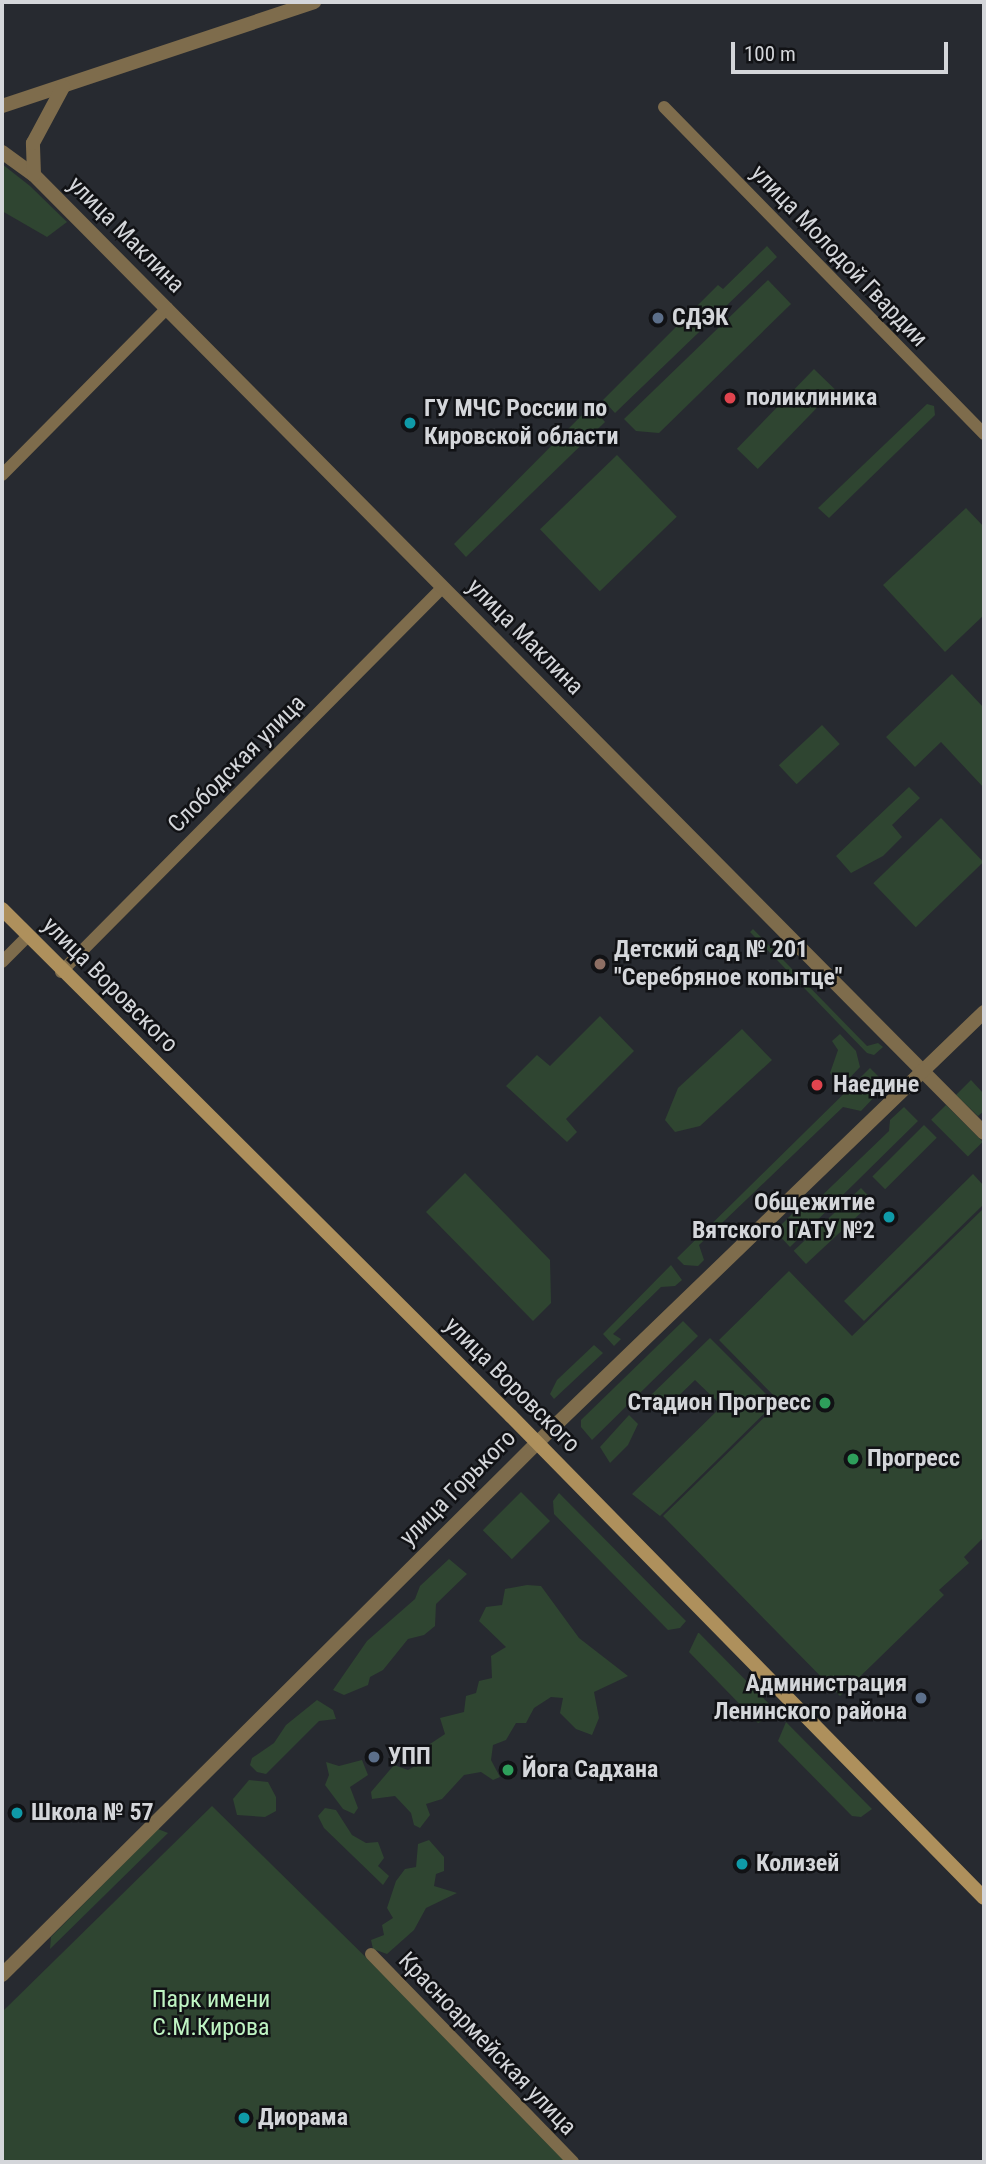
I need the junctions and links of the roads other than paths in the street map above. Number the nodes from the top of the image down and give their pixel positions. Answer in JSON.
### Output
{"nodes":[{"id":1,"x":314,"y":2,"type":"edge"},
{"id":2,"x":63,"y":87,"type":"junction"},
{"id":3,"x":2,"y":106,"type":"edge"},
{"id":4,"x":664,"y":107,"type":"dead end"},
{"id":5,"x":2,"y":152,"type":"edge"},
{"id":6,"x":34,"y":175,"type":"junction"},
{"id":7,"x":167,"y":309,"type":"junction"},
{"id":8,"x":984,"y":434,"type":"edge"},
{"id":9,"x":2,"y":475,"type":"edge"},
{"id":10,"x":443,"y":587,"type":"junction"},
{"id":11,"x":2,"y":909,"type":"edge"},
{"id":12,"x":28,"y":936,"type":"junction"},
{"id":13,"x":2,"y":961,"type":"edge"},
{"id":14,"x":61,"y":972,"type":"junction"},
{"id":15,"x":984,"y":1012,"type":"edge"},
{"id":16,"x":922,"y":1072,"type":"junction"},
{"id":17,"x":984,"y":1133,"type":"edge"},
{"id":18,"x":537,"y":1443,"type":"junction"},
{"id":19,"x":984,"y":1898,"type":"edge"},
{"id":20,"x":371,"y":1954,"type":"dead end"},
{"id":21,"x":2,"y":1975,"type":"edge"},
{"id":22,"x":573,"y":2162,"type":"edge"}],
"edges":[{"from":1,"to":2,"type":"street"},
{"from":2,"to":3,"type":"street"},
{"from":2,"to":6,"type":"street","name":"улица Маклина"},
{"from":4,"to":8,"type":"street","name":"улица Молодой Гвардии"},
{"from":5,"to":6,"type":"street","name":"улица Маклина"},
{"from":6,"to":7,"type":"street","name":"улица Маклина"},
{"from":7,"to":9,"type":"street"},
{"from":7,"to":10,"type":"street","name":"улица Маклина"},
{"from":10,"to":14,"type":"street","name":"Слободская улица"},
{"from":10,"to":16,"type":"street","name":"улица Маклина"},
{"from":11,"to":12,"type":"main road","name":"улица Воровского"},
{"from":12,"to":13,"type":"street"},
{"from":12,"to":14,"type":"main road","name":"улица Воровского"},
{"from":14,"to":18,"type":"main road","name":"улица Воровского"},
{"from":15,"to":16,"type":"street","name":"улица Горького"},
{"from":16,"to":17,"type":"street","name":"улица Маклина"},
{"from":16,"to":18,"type":"street","name":"улица Горького"},
{"from":18,"to":19,"type":"main road","name":"улица Воровского"},
{"from":18,"to":21,"type":"street","name":"улица Горького"},
{"from":20,"to":22,"type":"street","name":"Красноармейская улица"}]}
